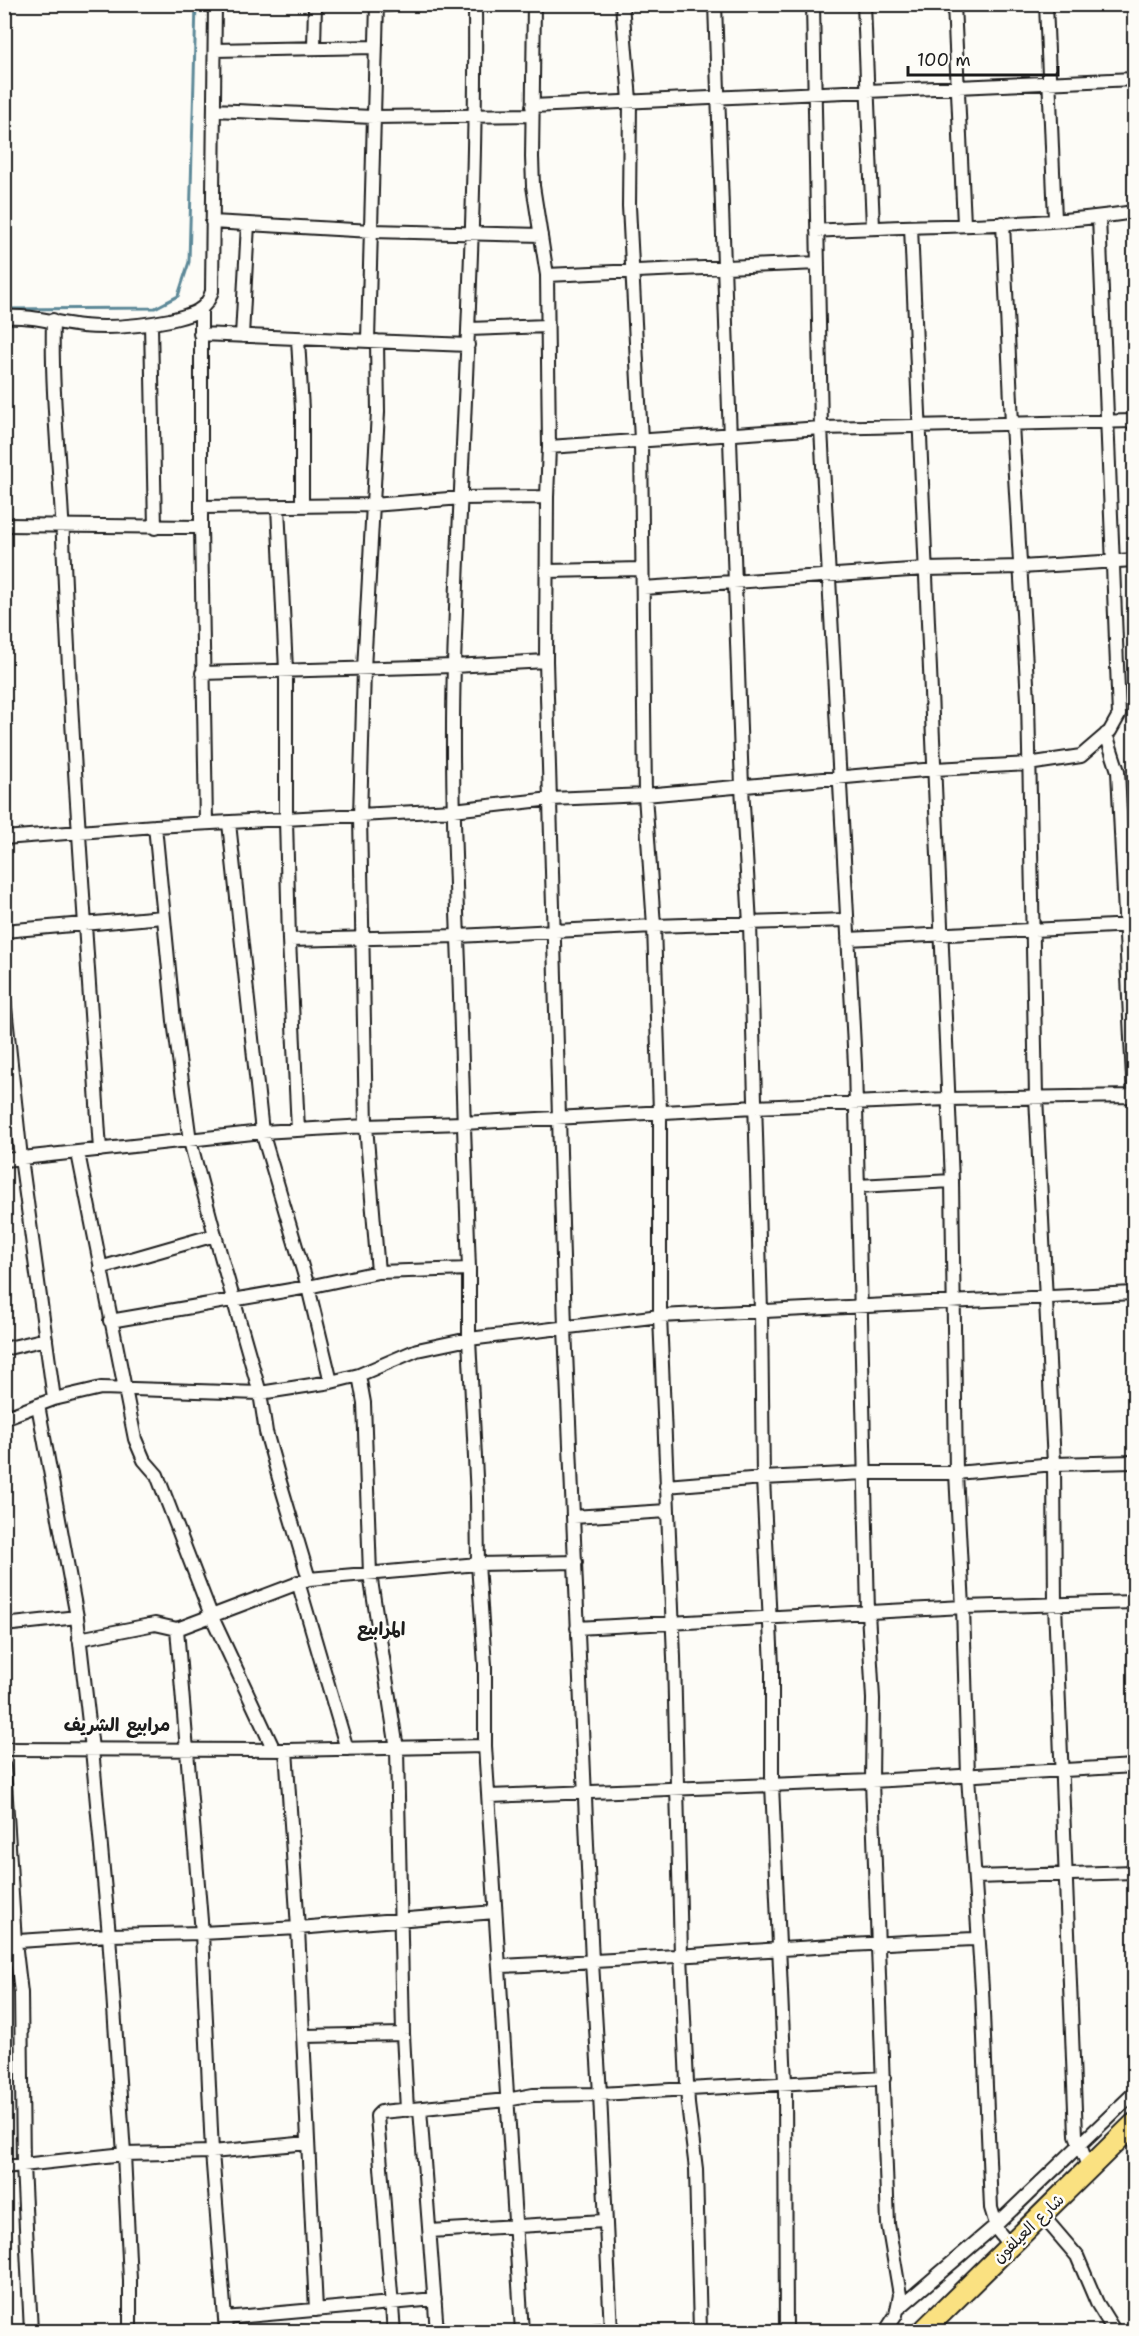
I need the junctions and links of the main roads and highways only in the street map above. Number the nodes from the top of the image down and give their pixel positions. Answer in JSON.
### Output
{"nodes":[{"id":1,"x":1134,"y":2124,"type":"edge"},
{"id":2,"x":922,"y":2331,"type":"edge"}],
"edges":[{"from":1,"to":2,"type":"highway","name":"شارع العيلفون"}]}
